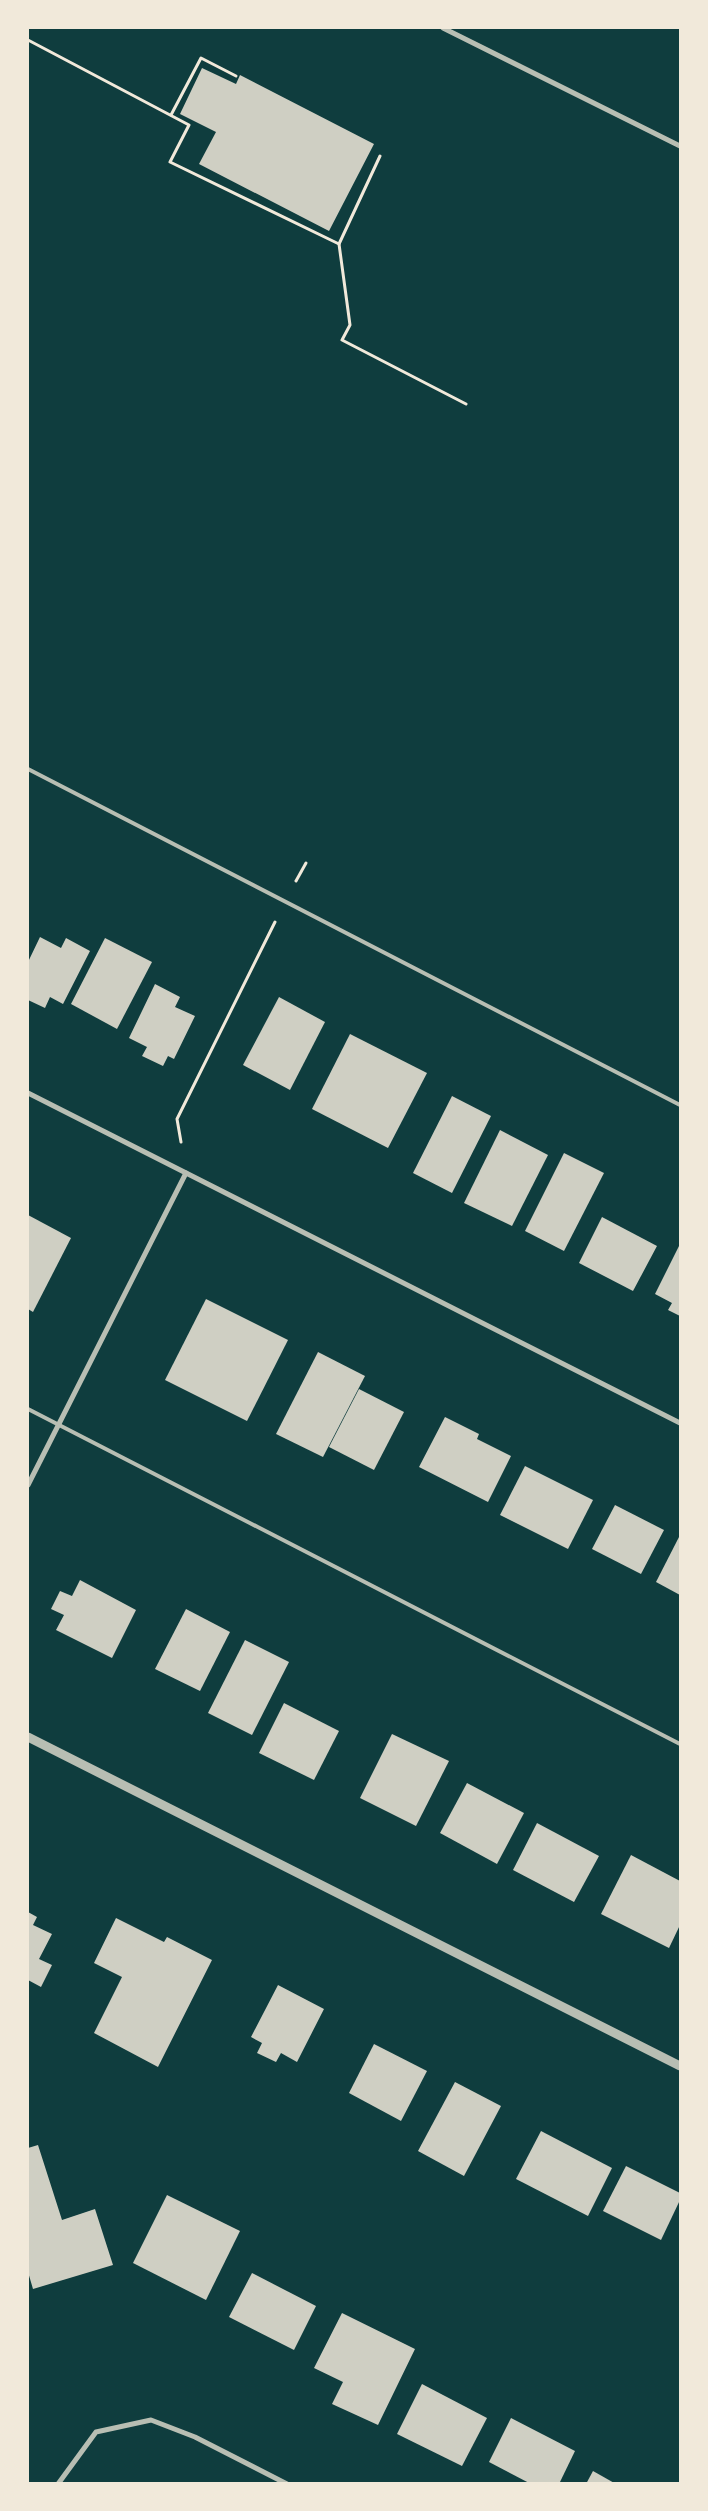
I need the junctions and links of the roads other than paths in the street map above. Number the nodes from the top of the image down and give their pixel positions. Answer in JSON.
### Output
{"nodes":[{"id":1,"x":444,"y":28,"type":"edge"},
{"id":2,"x":680,"y":146,"type":"edge"},
{"id":3,"x":28,"y":769,"type":"edge"},
{"id":4,"x":28,"y":1093,"type":"edge"},
{"id":5,"x":680,"y":1104,"type":"edge"},
{"id":6,"x":186,"y":1172,"type":"junction"},
{"id":7,"x":28,"y":1410,"type":"edge"},
{"id":8,"x":680,"y":1423,"type":"edge"},
{"id":9,"x":58,"y":1425,"type":"junction"},
{"id":10,"x":28,"y":1485,"type":"edge"},
{"id":11,"x":28,"y":1737,"type":"edge"},
{"id":12,"x":680,"y":1744,"type":"edge"},
{"id":13,"x":680,"y":2066,"type":"edge"},
{"id":14,"x":58,"y":2484,"type":"edge"},
{"id":15,"x":287,"y":2484,"type":"edge"}],
"edges":[{"from":1,"to":2,"type":"street"},
{"from":3,"to":5,"type":"lane"},
{"from":4,"to":6,"type":"street"},
{"from":6,"to":8,"type":"street"},
{"from":6,"to":9,"type":"street"},
{"from":7,"to":9,"type":"lane"},
{"from":9,"to":10,"type":"street"},
{"from":9,"to":12,"type":"lane"},
{"from":11,"to":13,"type":"street"},
{"from":14,"to":15,"type":"street"}]}
